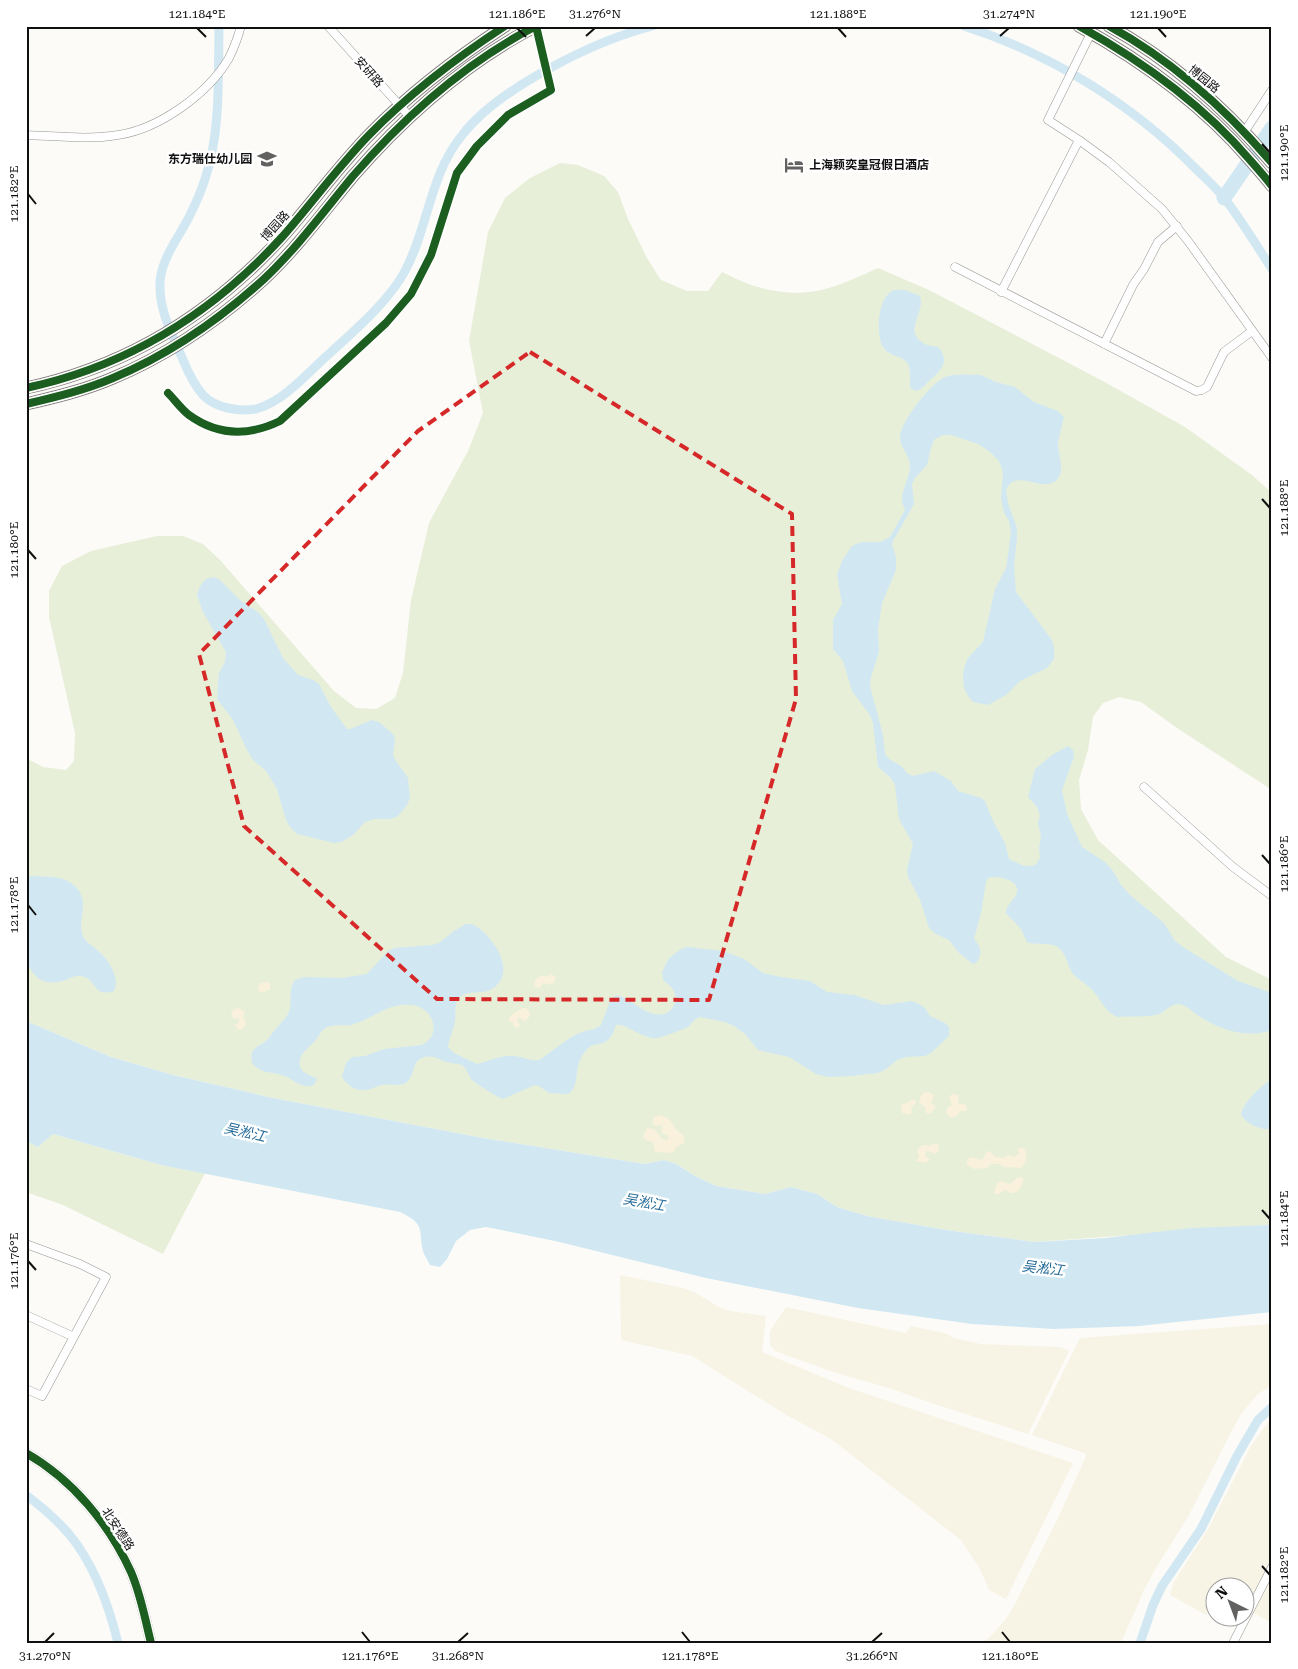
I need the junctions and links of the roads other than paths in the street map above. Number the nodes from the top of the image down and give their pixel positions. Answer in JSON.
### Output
{"nodes":[{"id":1,"x":241,"y":26,"type":"edge"},
{"id":2,"x":328,"y":26,"type":"edge"},
{"id":3,"x":506,"y":26,"type":"edge"},
{"id":4,"x":536,"y":26,"type":"edge"},
{"id":5,"x":1079,"y":26,"type":"edge"},
{"id":6,"x":1109,"y":26,"type":"edge"},
{"id":7,"x":1091,"y":33,"type":"junction"},
{"id":8,"x":1272,"y":90,"type":"edge"},
{"id":9,"x":399,"y":106,"type":"junction"},
{"id":10,"x":410,"y":117,"type":"junction"},
{"id":11,"x":1244,"y":131,"type":"junction"},
{"id":12,"x":26,"y":135,"type":"edge"},
{"id":13,"x":1079,"y":140,"type":"junction"},
{"id":14,"x":1272,"y":163,"type":"edge"},
{"id":15,"x":1270,"y":184,"type":"edge"},
{"id":16,"x":1177,"y":226,"type":"junction"},
{"id":17,"x":955,"y":268,"type":"dead end"},
{"id":18,"x":1001,"y":292,"type":"junction"},
{"id":19,"x":1252,"y":331,"type":"junction"},
{"id":20,"x":1104,"y":344,"type":"junction"},
{"id":21,"x":1272,"y":358,"type":"edge"},
{"id":22,"x":26,"y":388,"type":"edge"},
{"id":23,"x":168,"y":393,"type":"dead end"},
{"id":24,"x":26,"y":404,"type":"edge"},
{"id":25,"x":1144,"y":787,"type":"dead end"},
{"id":26,"x":1272,"y":896,"type":"edge"},
{"id":27,"x":26,"y":1244,"type":"edge"},
{"id":28,"x":26,"y":1315,"type":"edge"},
{"id":29,"x":74,"y":1336,"type":"junction"},
{"id":30,"x":26,"y":1389,"type":"edge"},
{"id":31,"x":26,"y":1453,"type":"edge"},
{"id":32,"x":1272,"y":1568,"type":"edge"},
{"id":33,"x":151,"y":1643,"type":"edge"},
{"id":34,"x":1233,"y":1643,"type":"edge"}],
"edges":[{"from":1,"to":12,"type":"street"},
{"from":2,"to":9,"type":"street","name":"安研路"},
{"from":3,"to":9,"type":"main road","name":"博园路"},
{"from":4,"to":10,"type":"main road"},
{"from":4,"to":23,"type":"street"},
{"from":5,"to":7,"type":"main road"},
{"from":6,"to":11,"type":"main road","name":"博园路"},
{"from":7,"to":13,"type":"street"},
{"from":7,"to":15,"type":"main road"},
{"from":8,"to":11,"type":"street"},
{"from":9,"to":10,"type":"street","name":"安研路"},
{"from":9,"to":22,"type":"main road","name":"博园路"},
{"from":10,"to":24,"type":"main road"},
{"from":11,"to":14,"type":"main road","name":"博园路"},
{"from":13,"to":16,"type":"street"},
{"from":13,"to":18,"type":"street"},
{"from":16,"to":19,"type":"street"},
{"from":16,"to":20,"type":"street"},
{"from":17,"to":18,"type":"street"},
{"from":18,"to":20,"type":"street"},
{"from":19,"to":20,"type":"street"},
{"from":19,"to":21,"type":"street"},
{"from":25,"to":26,"type":"street"},
{"from":27,"to":29,"type":"street"},
{"from":28,"to":29,"type":"street"},
{"from":29,"to":30,"type":"street"},
{"from":31,"to":33,"type":"street","name":"北安德路"},
{"from":32,"to":34,"type":"street"}]}
